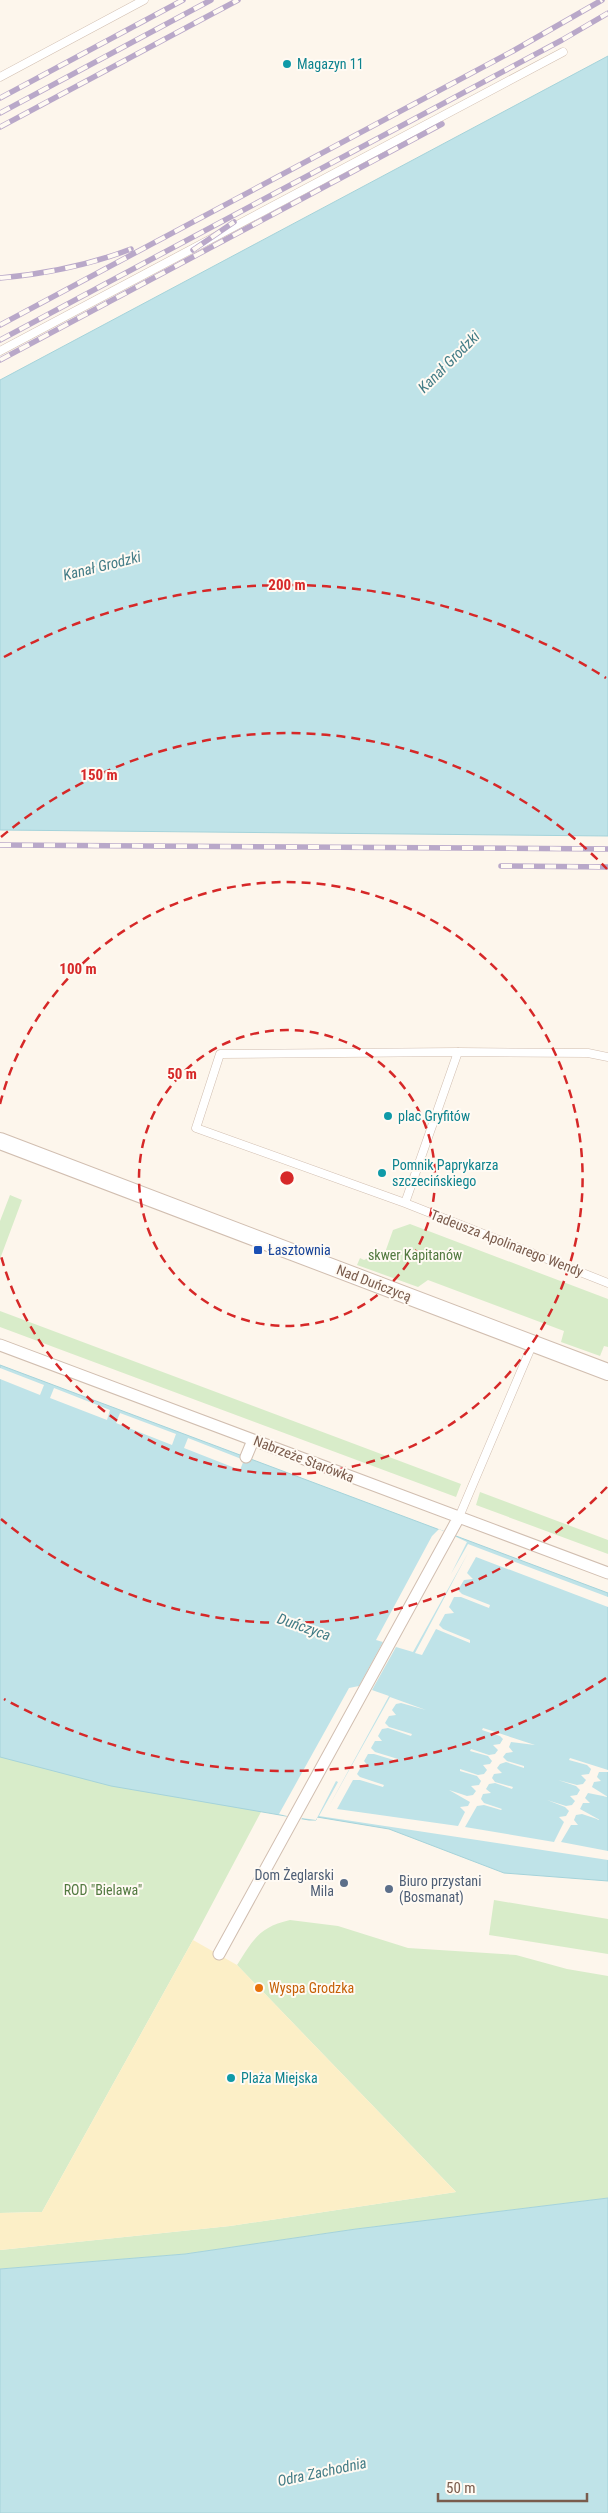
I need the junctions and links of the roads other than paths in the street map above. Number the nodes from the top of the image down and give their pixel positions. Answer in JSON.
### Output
{"nodes":[{"id":1,"x":144,"y":0,"type":"edge"},
{"id":2,"x":564,"y":52,"type":"dead end"},
{"id":3,"x":0,"y":77,"type":"edge"},
{"id":4,"x":0,"y":351,"type":"edge"},
{"id":5,"x":458,"y":1052,"type":"junction"},
{"id":6,"x":608,"y":1057,"type":"edge"},
{"id":7,"x":0,"y":1141,"type":"edge"},
{"id":8,"x":405,"y":1203,"type":"junction"},
{"id":9,"x":608,"y":1283,"type":"edge"},
{"id":10,"x":533,"y":1343,"type":"junction"},
{"id":11,"x":0,"y":1345,"type":"edge"},
{"id":12,"x":608,"y":1372,"type":"edge"},
{"id":13,"x":253,"y":1440,"type":"junction"},
{"id":14,"x":246,"y":1457,"type":"dead end"},
{"id":15,"x":459,"y":1517,"type":"junction"},
{"id":16,"x":608,"y":1573,"type":"edge"},
{"id":17,"x":219,"y":1954,"type":"dead end"}],
"edges":[{"from":1,"to":3,"type":"lane"},
{"from":2,"to":4,"type":"lane"},
{"from":5,"to":6,"type":"lane"},
{"from":5,"to":8,"type":"lane"},
{"from":5,"to":8,"type":"lane","name":"Tadeusza Apolinarego Wendy"},
{"from":7,"to":10,"type":"street","name":"Nad Duńczycą"},
{"from":8,"to":9,"type":"lane","name":"Tadeusza Apolinarego Wendy"},
{"from":10,"to":12,"type":"street","name":"Nad Duńczycą"},
{"from":10,"to":15,"type":"lane"},
{"from":11,"to":13,"type":"street","name":"Nabrzeże Starówka"},
{"from":13,"to":14,"type":"street"},
{"from":13,"to":15,"type":"street","name":"Nabrzeże Starówka"},
{"from":15,"to":16,"type":"street","name":"Nabrzeże Starówka"},
{"from":15,"to":17,"type":"street"}]}
